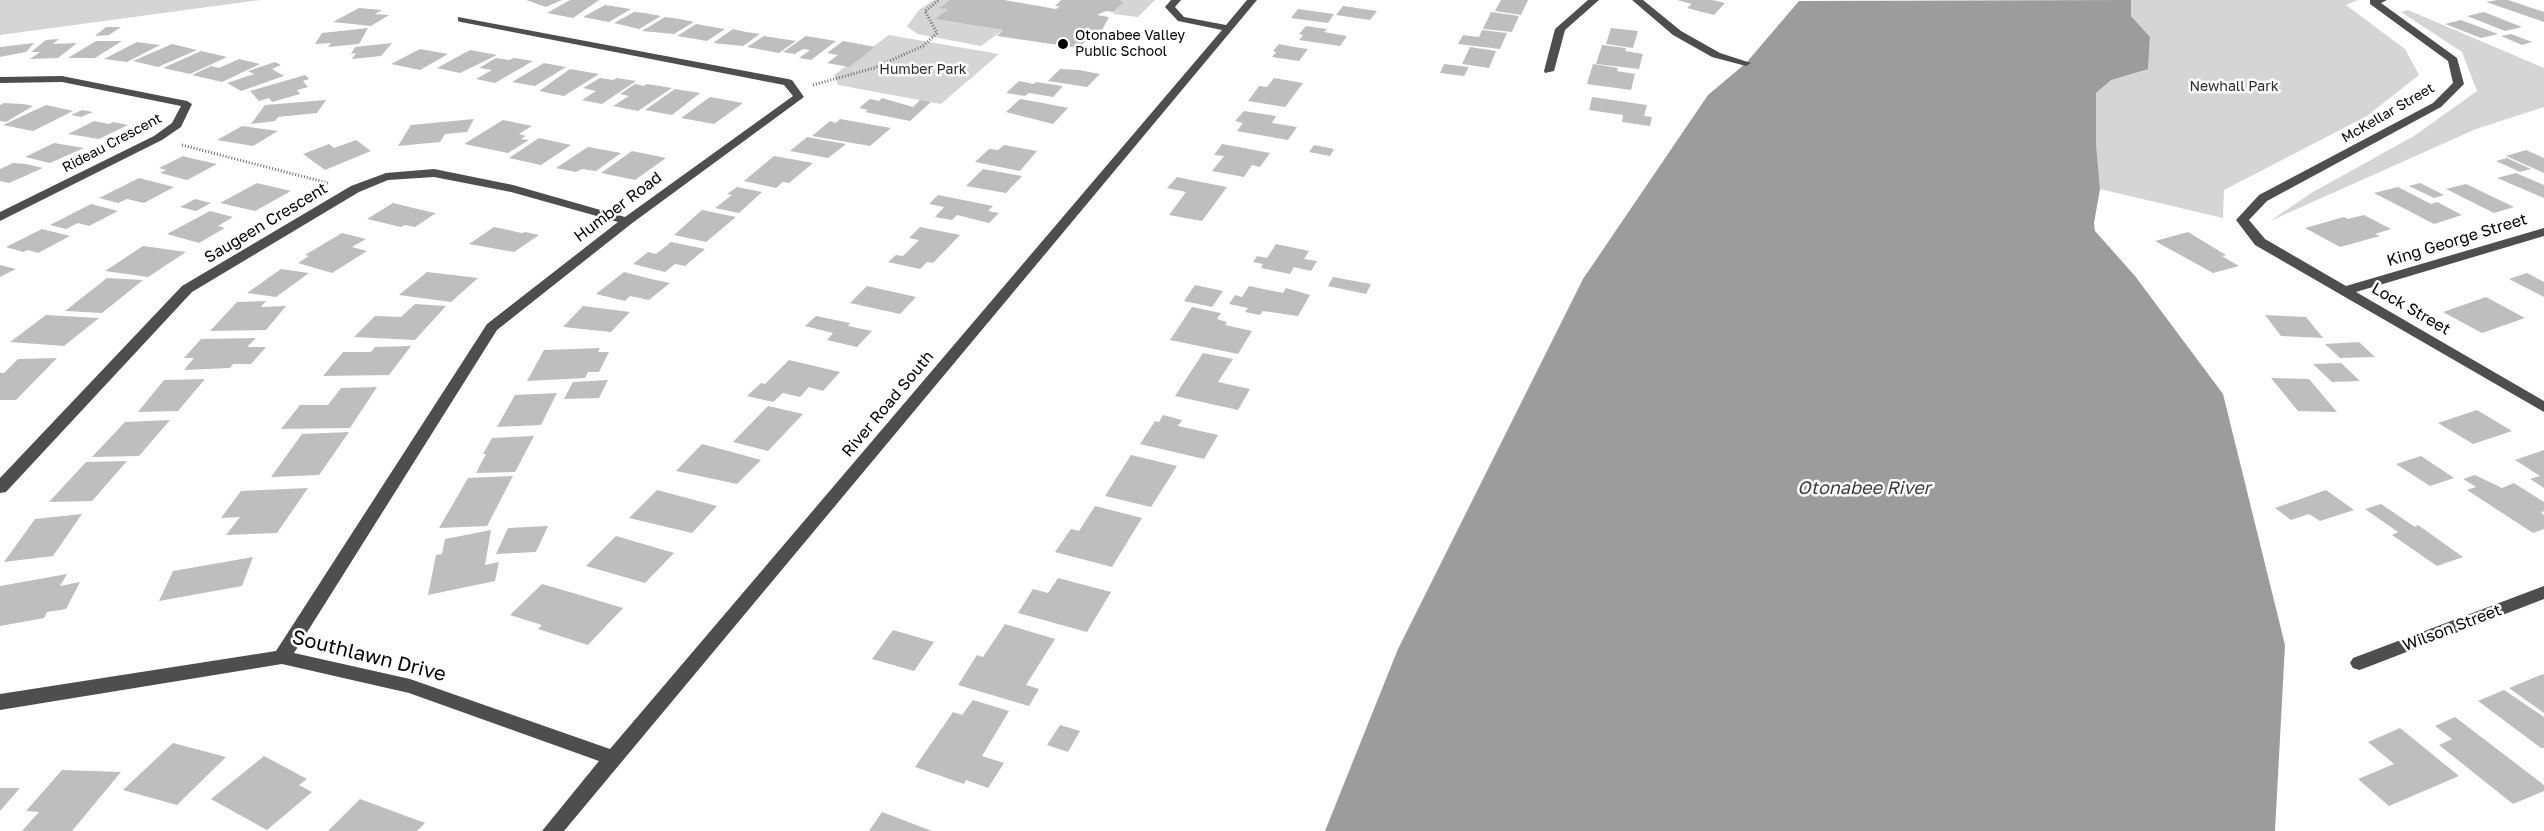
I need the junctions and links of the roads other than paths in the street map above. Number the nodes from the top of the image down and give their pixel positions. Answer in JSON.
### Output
{"nodes":[{"id":1,"x":1176,"y":0,"type":"edge"},
{"id":2,"x":1252,"y":0,"type":"edge"},
{"id":3,"x":1594,"y":0,"type":"edge"},
{"id":4,"x":1637,"y":0,"type":"edge"},
{"id":5,"x":2382,"y":0,"type":"edge"},
{"id":6,"x":461,"y":19,"type":"dead end"},
{"id":7,"x":1228,"y":28,"type":"junction"},
{"id":8,"x":1746,"y":63,"type":"dead end"},
{"id":9,"x":1549,"y":71,"type":"dead end"},
{"id":10,"x":0,"y":80,"type":"edge"},
{"id":11,"x":0,"y":217,"type":"edge"},
{"id":12,"x":627,"y":221,"type":"junction"},
{"id":13,"x":2544,"y":232,"type":"edge"},
{"id":14,"x":2260,"y":242,"type":"joint"},
{"id":15,"x":2344,"y":291,"type":"junction"},
{"id":16,"x":2544,"y":407,"type":"edge"},
{"id":17,"x":0,"y":488,"type":"edge"},
{"id":18,"x":2544,"y":592,"type":"edge"},
{"id":19,"x":282,"y":657,"type":"junction"},
{"id":20,"x":2359,"y":663,"type":"dead end"},
{"id":21,"x":0,"y":702,"type":"edge"},
{"id":22,"x":614,"y":758,"type":"junction"},
{"id":23,"x":552,"y":831,"type":"edge"}],
"edges":[{"from":1,"to":7,"type":"street"},
{"from":2,"to":7,"type":"street","name":"River Road South"},
{"from":3,"to":9,"type":"street"},
{"from":4,"to":8,"type":"street"},
{"from":5,"to":14,"type":"street","name":"McKellar Street"},
{"from":6,"to":12,"type":"street","name":"Humber Road"},
{"from":7,"to":22,"type":"street","name":"River Road South"},
{"from":10,"to":11,"type":"street","name":"Rideau Crescent"},
{"from":12,"to":17,"type":"street","name":"Saugeen Crescent"},
{"from":12,"to":19,"type":"street","name":"Humber Road"},
{"from":13,"to":15,"type":"street","name":"King George Street"},
{"from":14,"to":15,"type":"street","name":"Lock Street"},
{"from":15,"to":16,"type":"street","name":"Lock Street"},
{"from":18,"to":20,"type":"street","name":"Wilson Street"},
{"from":19,"to":21,"type":"street","name":"Southlawn Drive"},
{"from":19,"to":22,"type":"street","name":"Southlawn Drive"},
{"from":22,"to":23,"type":"street","name":"River Road South"}]}
